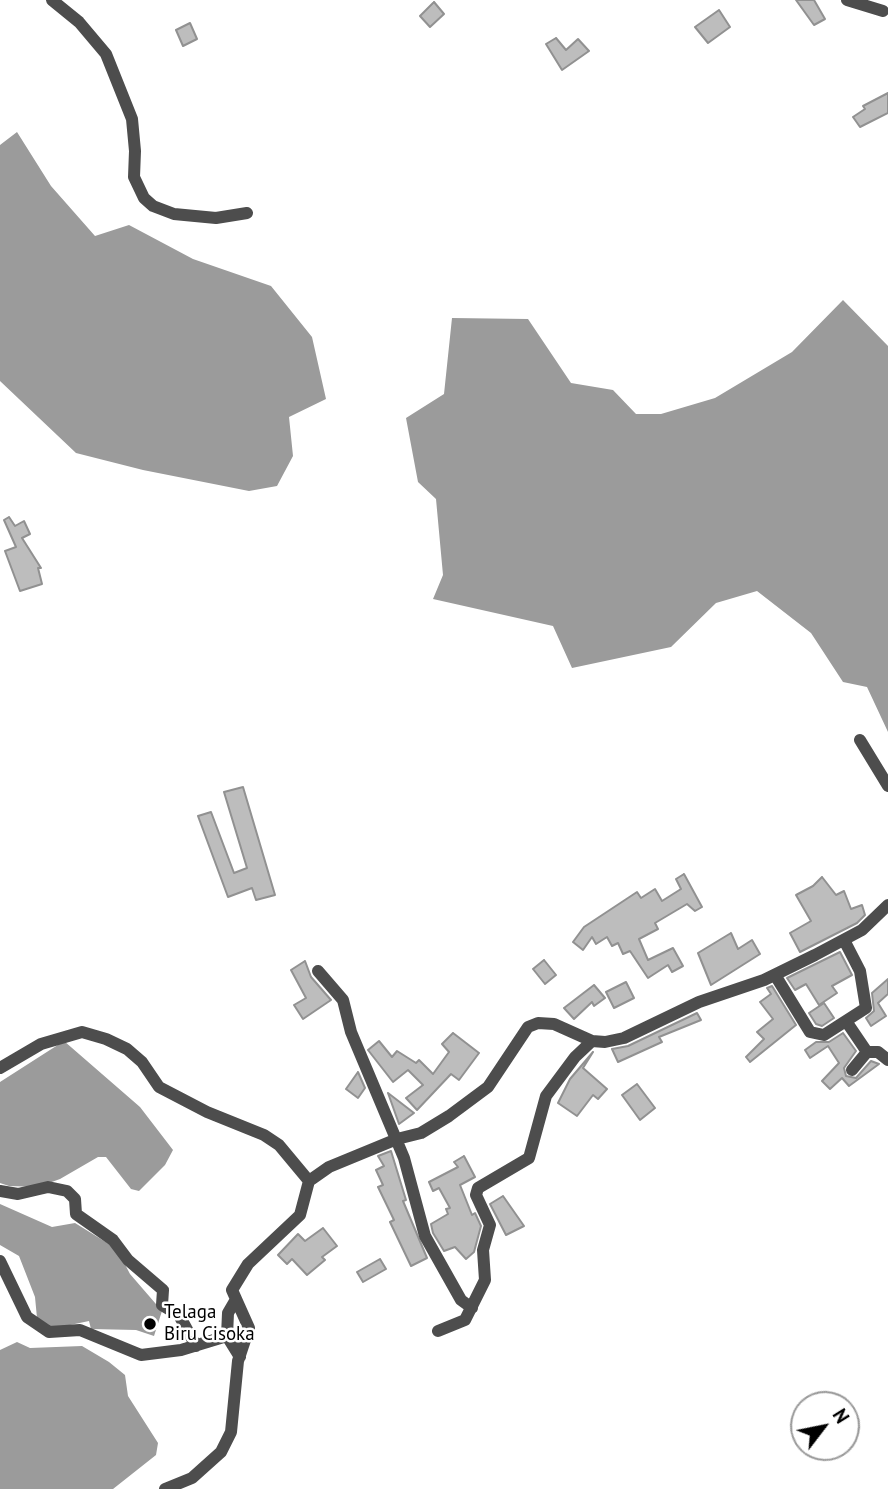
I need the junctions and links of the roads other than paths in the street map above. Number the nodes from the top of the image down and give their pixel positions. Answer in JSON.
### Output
{"nodes":[{"id":1,"x":52,"y":0,"type":"edge"},
{"id":2,"x":847,"y":0,"type":"edge"},
{"id":3,"x":886,"y":11,"type":"edge"},
{"id":4,"x":247,"y":213,"type":"dead end"},
{"id":5,"x":860,"y":740,"type":"dead end"},
{"id":6,"x":888,"y":786,"type":"edge"},
{"id":7,"x":888,"y":905,"type":"edge"},
{"id":8,"x":844,"y":940,"type":"junction"},
{"id":9,"x":318,"y":971,"type":"dead end"},
{"id":10,"x":775,"y":975,"type":"junction"},
{"id":11,"x":846,"y":1021,"type":"junction"},
{"id":12,"x":592,"y":1041,"type":"junction"},
{"id":13,"x":867,"y":1052,"type":"junction"},
{"id":14,"x":888,"y":1060,"type":"edge"},
{"id":15,"x":0,"y":1068,"type":"edge"},
{"id":16,"x":852,"y":1070,"type":"dead end"},
{"id":17,"x":397,"y":1139,"type":"junction"},
{"id":18,"x":309,"y":1181,"type":"junction"},
{"id":19,"x":0,"y":1191,"type":"edge"},
{"id":20,"x":0,"y":1261,"type":"edge"},
{"id":21,"x":235,"y":1301,"type":"junction"},
{"id":22,"x":472,"y":1308,"type":"junction"},
{"id":23,"x":438,"y":1331,"type":"dead end"},
{"id":24,"x":227,"y":1336,"type":"junction"},
{"id":25,"x":196,"y":1346,"type":"junction"},
{"id":26,"x":240,"y":1357,"type":"junction"},
{"id":27,"x":192,"y":1478,"type":"junction"},
{"id":28,"x":165,"y":1489,"type":"edge"},
{"id":29,"x":200,"y":1489,"type":"edge"}],
"edges":[{"from":1,"to":4,"type":"street"},
{"from":2,"to":3,"type":"street"},
{"from":5,"to":6,"type":"street"},
{"from":7,"to":8,"type":"street"},
{"from":8,"to":10,"type":"street"},
{"from":8,"to":11,"type":"street"},
{"from":9,"to":17,"type":"street"},
{"from":10,"to":11,"type":"street"},
{"from":10,"to":12,"type":"street"},
{"from":11,"to":13,"type":"street"},
{"from":12,"to":17,"type":"street"},
{"from":12,"to":22,"type":"street"},
{"from":13,"to":14,"type":"street"},
{"from":13,"to":16,"type":"street"},
{"from":15,"to":18,"type":"street"},
{"from":17,"to":18,"type":"street"},
{"from":17,"to":22,"type":"street"},
{"from":18,"to":21,"type":"street"},
{"from":19,"to":25,"type":"street"},
{"from":20,"to":25,"type":"street"},
{"from":21,"to":24,"type":"street"},
{"from":21,"to":26,"type":"street"},
{"from":22,"to":23,"type":"street"},
{"from":24,"to":25,"type":"street"},
{"from":24,"to":26,"type":"street"},
{"from":26,"to":27,"type":"street"},
{"from":27,"to":28,"type":"street"},
{"from":27,"to":29,"type":"street"}]}
